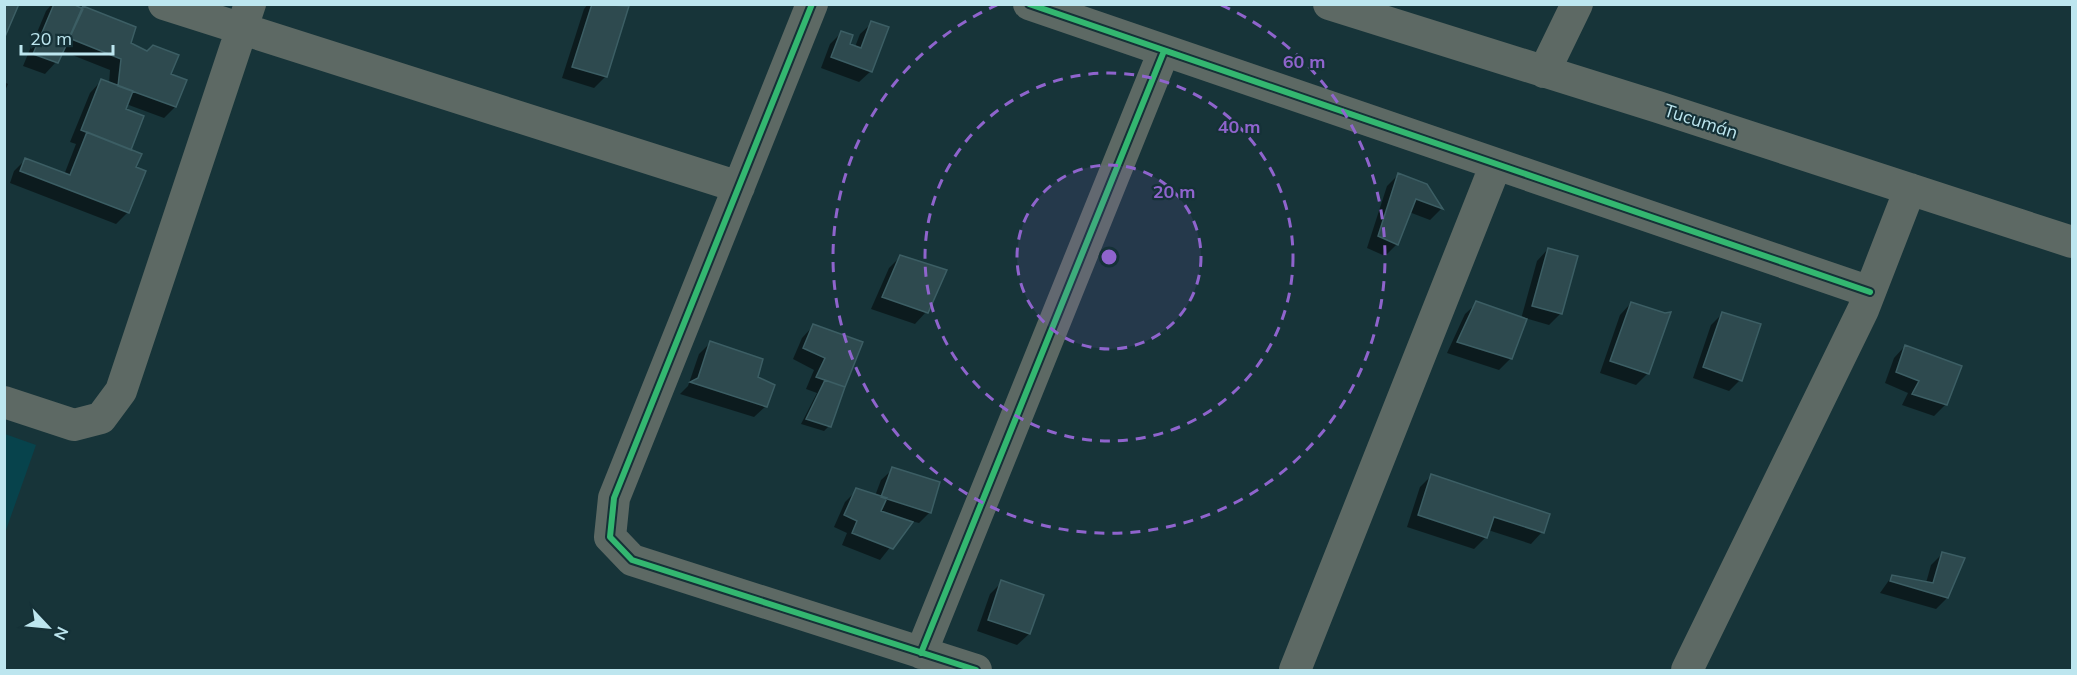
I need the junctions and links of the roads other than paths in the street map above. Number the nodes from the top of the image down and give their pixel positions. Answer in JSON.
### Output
{"nodes":[{"id":1,"x":164,"y":4,"type":"edge"},
{"id":2,"x":812,"y":4,"type":"edge"},
{"id":3,"x":1029,"y":4,"type":"edge"},
{"id":4,"x":1329,"y":4,"type":"edge"},
{"id":5,"x":1577,"y":4,"type":"edge"},
{"id":6,"x":246,"y":16,"type":"edge"},
{"id":7,"x":1164,"y":51,"type":"junction"},
{"id":8,"x":1544,"y":72,"type":"junction"},
{"id":9,"x":1496,"y":164,"type":"junction"},
{"id":10,"x":739,"y":187,"type":"junction"},
{"id":11,"x":1910,"y":189,"type":"junction"},
{"id":12,"x":2073,"y":242,"type":"edge"},
{"id":13,"x":1870,"y":292,"type":"junction"},
{"id":14,"x":4,"y":402,"type":"edge"},
{"id":15,"x":921,"y":653,"type":"junction"},
{"id":16,"x":975,"y":670,"type":"edge"},
{"id":17,"x":1295,"y":670,"type":"edge"},
{"id":18,"x":1688,"y":670,"type":"edge"}],
"edges":[{"from":1,"to":6,"type":"street"},
{"from":2,"to":10,"type":"street"},
{"from":3,"to":7,"type":"street"},
{"from":4,"to":8,"type":"street","name":"Tucumán"},
{"from":5,"to":8,"type":"street"},
{"from":6,"to":10,"type":"street"},
{"from":6,"to":14,"type":"street"},
{"from":7,"to":9,"type":"street"},
{"from":7,"to":15,"type":"street"},
{"from":8,"to":11,"type":"street","name":"Tucumán"},
{"from":9,"to":13,"type":"street"},
{"from":9,"to":17,"type":"street"},
{"from":10,"to":15,"type":"street"},
{"from":11,"to":12,"type":"street","name":"Tucumán"},
{"from":11,"to":13,"type":"street"},
{"from":13,"to":18,"type":"street"},
{"from":15,"to":16,"type":"street"}]}
